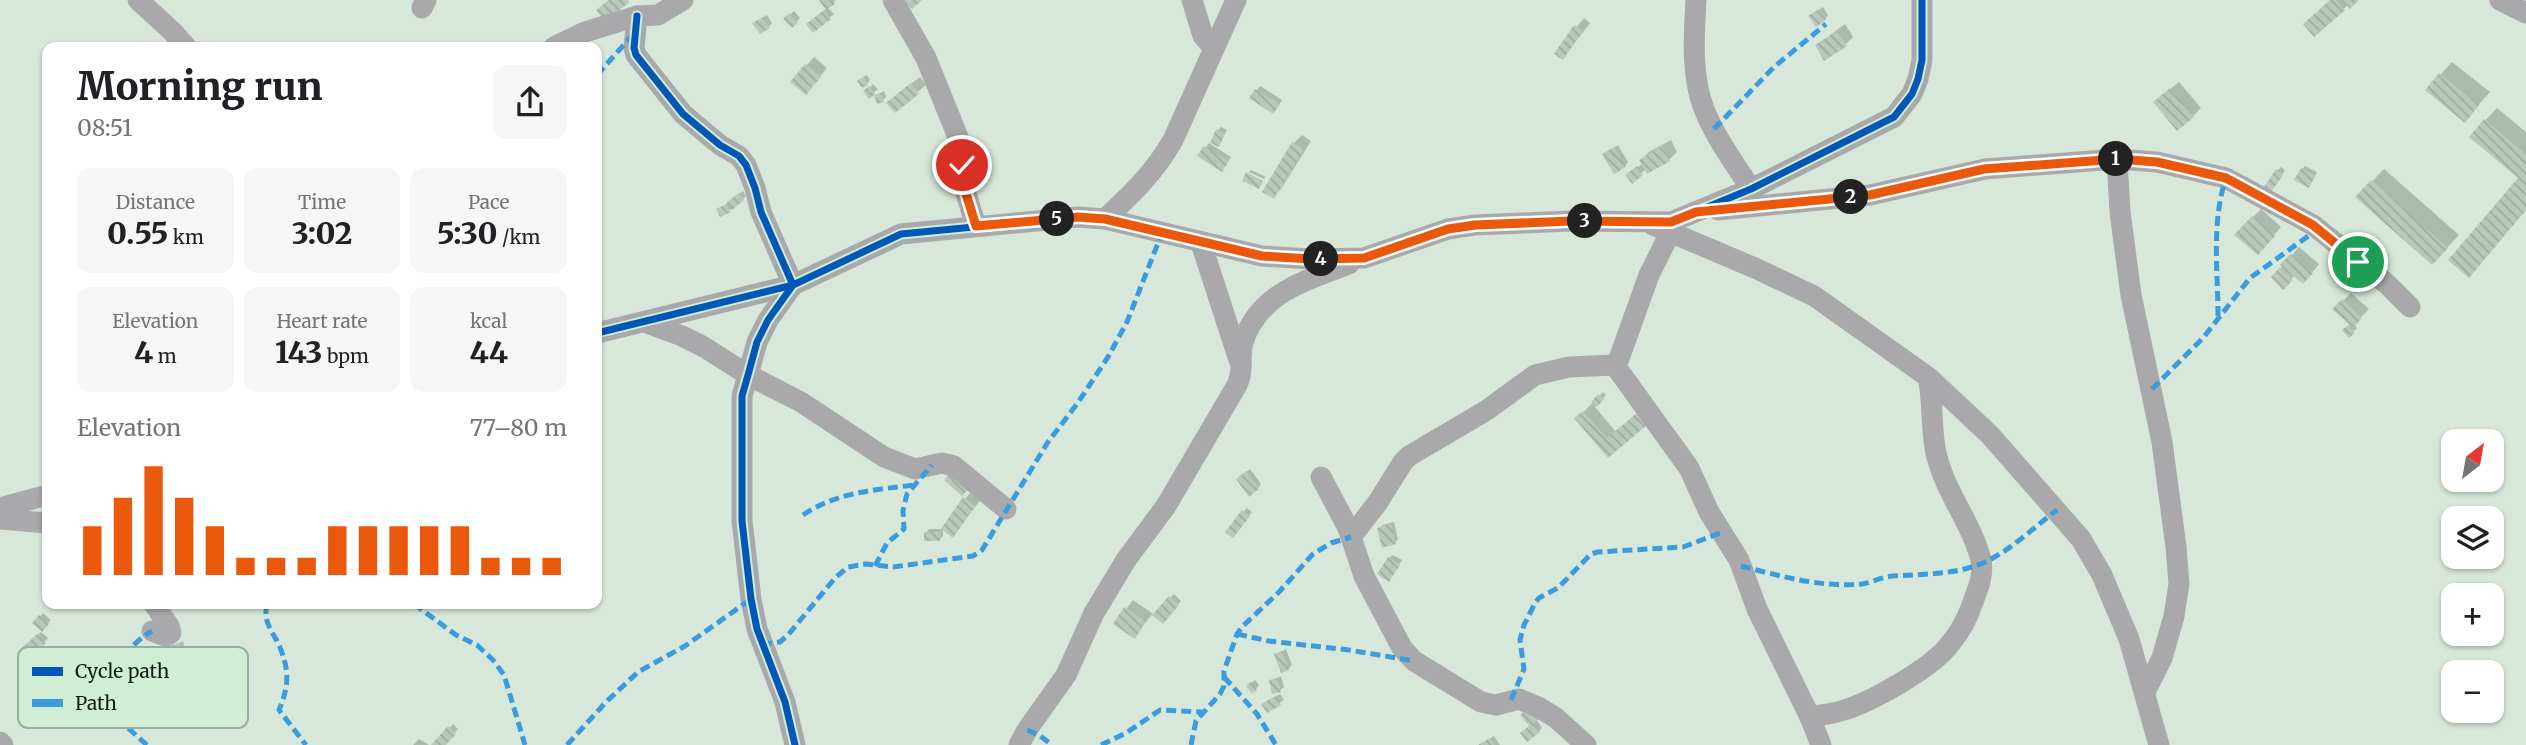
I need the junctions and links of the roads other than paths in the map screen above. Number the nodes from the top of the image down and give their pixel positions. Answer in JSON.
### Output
{"nodes":[{"id":1,"x":138,"y":0,"type":"edge"},
{"id":2,"x":683,"y":0,"type":"edge"},
{"id":3,"x":893,"y":0,"type":"edge"},
{"id":4,"x":1192,"y":0,"type":"edge"},
{"id":5,"x":1236,"y":0,"type":"edge"},
{"id":6,"x":1696,"y":0,"type":"edge"},
{"id":7,"x":1922,"y":0,"type":"edge"},
{"id":8,"x":2500,"y":0,"type":"edge"},
{"id":9,"x":2526,"y":13,"type":"edge"},
{"id":10,"x":637,"y":16,"type":"junction"},
{"id":11,"x":182,"y":42,"type":"edge"},
{"id":12,"x":564,"y":42,"type":"edge"},
{"id":13,"x":1214,"y":47,"type":"junction"},
{"id":14,"x":2118,"y":159,"type":"junction"},
{"id":15,"x":1751,"y":189,"type":"junction"},
{"id":16,"x":1696,"y":212,"type":"junction"},
{"id":17,"x":1105,"y":219,"type":"junction"},
{"id":18,"x":1647,"y":223,"type":"junction"},
{"id":19,"x":976,"y":226,"type":"junction"},
{"id":20,"x":1670,"y":233,"type":"junction"},
{"id":21,"x":1201,"y":243,"type":"junction"},
{"id":22,"x":1364,"y":258,"type":"junction"},
{"id":23,"x":793,"y":285,"type":"junction"},
{"id":24,"x":2410,"y":307,"type":"dead end"},
{"id":25,"x":644,"y":323,"type":"junction"},
{"id":26,"x":602,"y":332,"type":"edge"},
{"id":27,"x":724,"y":359,"type":"junction"},
{"id":28,"x":1241,"y":365,"type":"junction"},
{"id":29,"x":1616,"y":365,"type":"junction"},
{"id":30,"x":748,"y":374,"type":"junction"},
{"id":31,"x":1928,"y":377,"type":"junction"},
{"id":32,"x":742,"y":396,"type":"junction"},
{"id":33,"x":1321,"y":477,"type":"dead end"},
{"id":34,"x":42,"y":495,"type":"edge"},
{"id":35,"x":0,"y":508,"type":"edge"},
{"id":36,"x":1006,"y":509,"type":"dead end"},
{"id":37,"x":0,"y":519,"type":"edge"},
{"id":38,"x":42,"y":523,"type":"edge"},
{"id":39,"x":1351,"y":537,"type":"junction"},
{"id":40,"x":157,"y":609,"type":"edge"},
{"id":41,"x":152,"y":631,"type":"dead end"},
{"id":42,"x":2145,"y":692,"type":"junction"},
{"id":43,"x":1810,"y":718,"type":"junction"},
{"id":44,"x":795,"y":745,"type":"edge"},
{"id":45,"x":1020,"y":745,"type":"edge"},
{"id":46,"x":1586,"y":745,"type":"edge"},
{"id":47,"x":1821,"y":745,"type":"edge"},
{"id":48,"x":2159,"y":745,"type":"edge"}],
"edges":[{"from":1,"to":11,"type":"street"},
{"from":2,"to":10,"type":"street"},
{"from":3,"to":19,"type":"street"},
{"from":4,"to":13,"type":"street"},
{"from":5,"to":13,"type":"street"},
{"from":6,"to":15,"type":"street"},
{"from":7,"to":15,"type":"street"},
{"from":8,"to":9,"type":"street"},
{"from":10,"to":12,"type":"street"},
{"from":10,"to":23,"type":"street"},
{"from":13,"to":17,"type":"street"},
{"from":14,"to":16,"type":"street"},
{"from":14,"to":24,"type":"street"},
{"from":14,"to":42,"type":"street"},
{"from":15,"to":16,"type":"street"},
{"from":16,"to":18,"type":"street"},
{"from":17,"to":19,"type":"street"},
{"from":17,"to":21,"type":"street"},
{"from":18,"to":20,"type":"street"},
{"from":18,"to":22,"type":"street"},
{"from":19,"to":23,"type":"street"},
{"from":20,"to":29,"type":"street"},
{"from":20,"to":31,"type":"street"},
{"from":21,"to":22,"type":"street"},
{"from":21,"to":28,"type":"street"},
{"from":22,"to":28,"type":"street"},
{"from":23,"to":25,"type":"street"},
{"from":23,"to":30,"type":"street"},
{"from":25,"to":26,"type":"street"},
{"from":25,"to":27,"type":"street"},
{"from":27,"to":30,"type":"street"},
{"from":27,"to":32,"type":"street"},
{"from":28,"to":45,"type":"street"},
{"from":29,"to":39,"type":"street"},
{"from":29,"to":43,"type":"street"},
{"from":30,"to":32,"type":"street"},
{"from":30,"to":36,"type":"street"},
{"from":31,"to":42,"type":"street"},
{"from":31,"to":43,"type":"street"},
{"from":32,"to":44,"type":"street"},
{"from":33,"to":39,"type":"street"},
{"from":34,"to":35,"type":"street"},
{"from":37,"to":38,"type":"street"},
{"from":39,"to":46,"type":"street"},
{"from":40,"to":41,"type":"street"},
{"from":42,"to":48,"type":"street"},
{"from":43,"to":47,"type":"street"}]}
